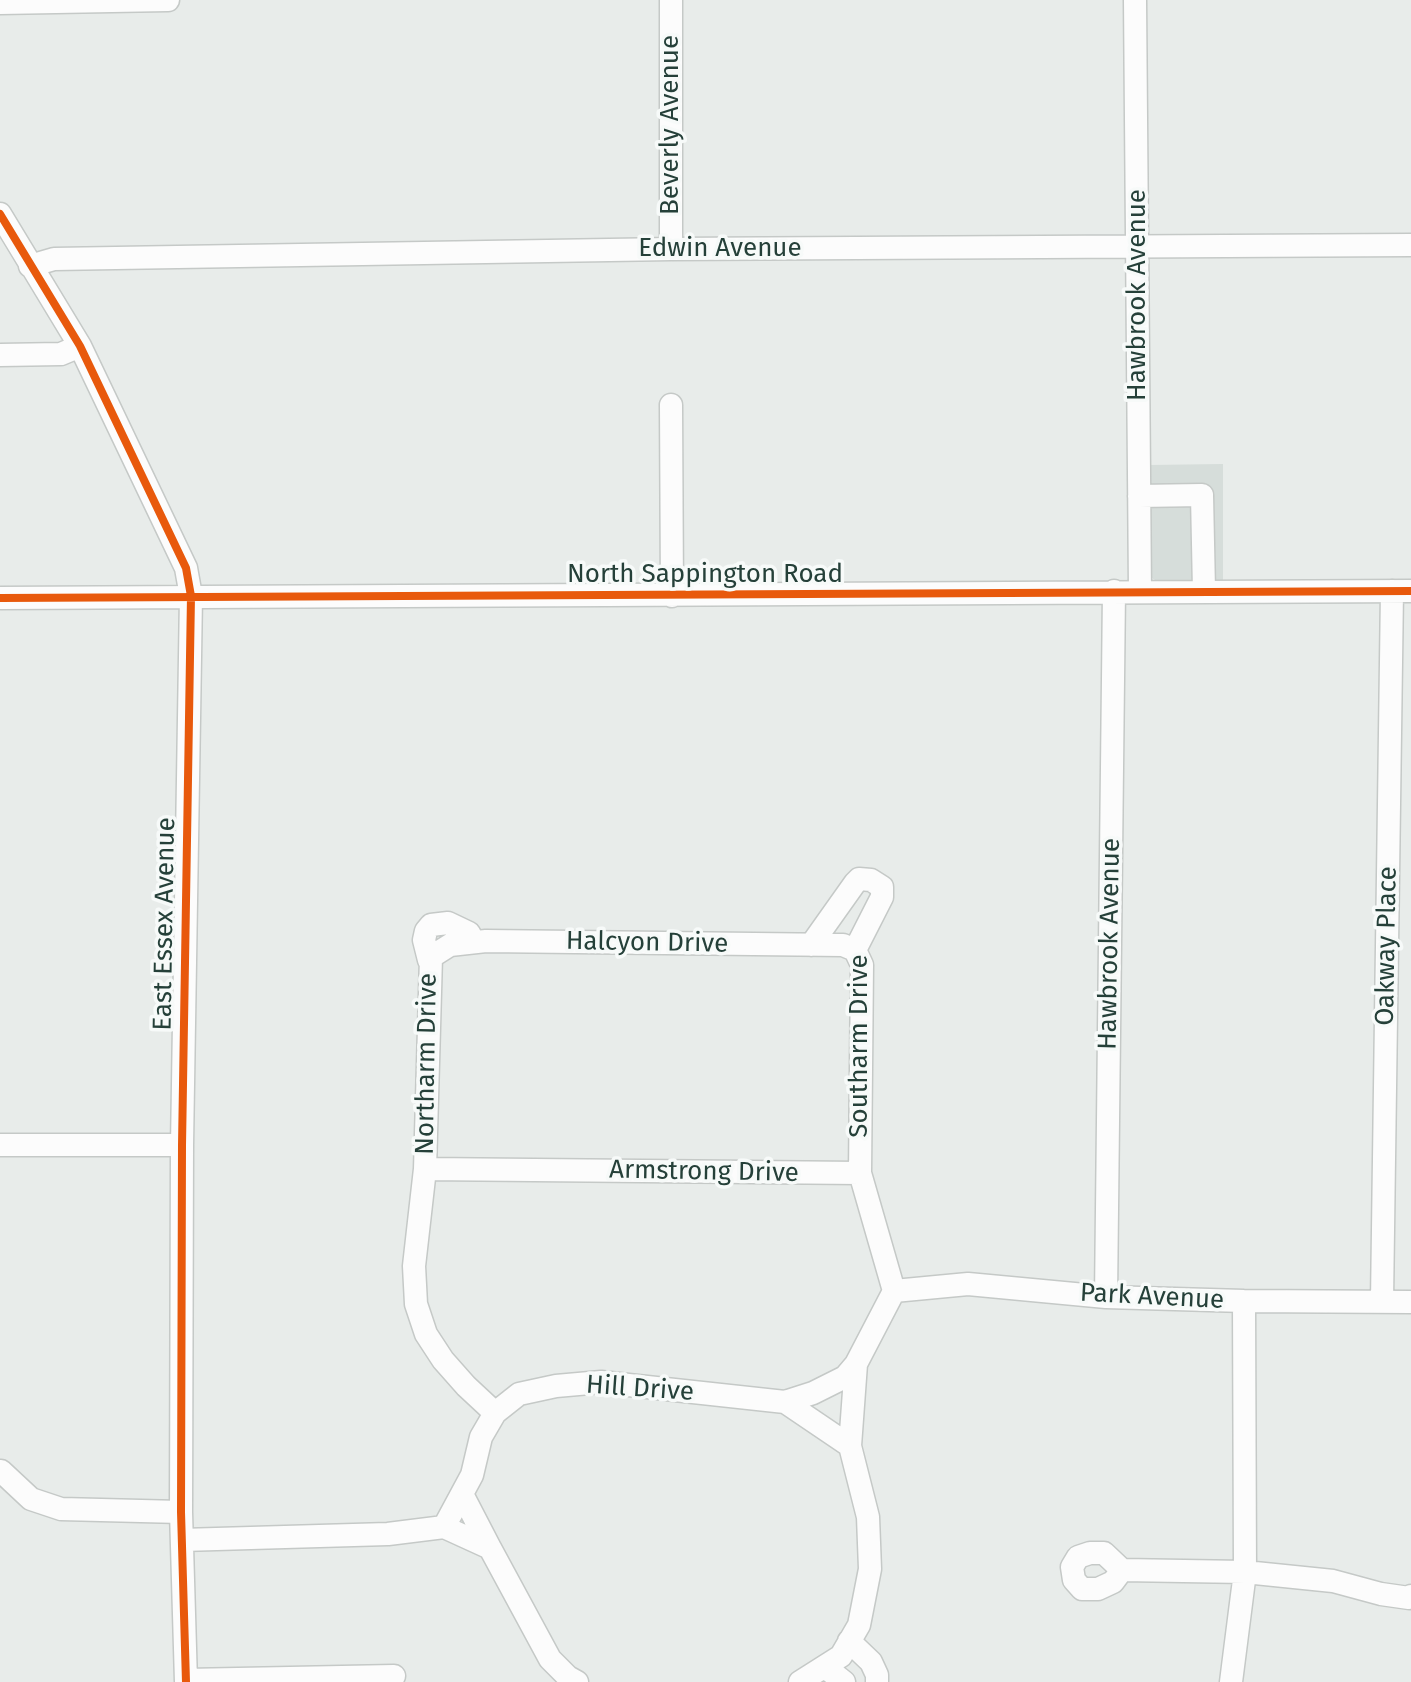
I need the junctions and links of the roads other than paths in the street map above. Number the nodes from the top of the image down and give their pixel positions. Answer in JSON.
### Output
{"nodes":[{"id":1,"x":168,"y":0,"type":"edge"},
{"id":2,"x":671,"y":0,"type":"edge"},
{"id":3,"x":1135,"y":0,"type":"edge"},
{"id":4,"x":0,"y":3,"type":"edge"},
{"id":5,"x":0,"y":214,"type":"edge"},
{"id":6,"x":1411,"y":245,"type":"edge"},
{"id":7,"x":1138,"y":246,"type":"junction"},
{"id":8,"x":671,"y":249,"type":"junction"},
{"id":9,"x":30,"y":266,"type":"junction"},
{"id":10,"x":80,"y":346,"type":"junction"},
{"id":11,"x":0,"y":355,"type":"edge"},
{"id":12,"x":671,"y":405,"type":"dead end"},
{"id":13,"x":1139,"y":496,"type":"junction"},
{"id":14,"x":1114,"y":591,"type":"junction"},
{"id":15,"x":1140,"y":591,"type":"junction"},
{"id":16,"x":1204,"y":591,"type":"junction"},
{"id":17,"x":1401,"y":591,"type":"edge"},
{"id":18,"x":191,"y":596,"type":"junction"},
{"id":19,"x":672,"y":596,"type":"junction"},
{"id":20,"x":0,"y":598,"type":"edge"},
{"id":21,"x":1400,"y":775,"type":"edge"},
{"id":22,"x":811,"y":945,"type":"junction"},
{"id":23,"x":855,"y":950,"type":"junction"},
{"id":24,"x":435,"y":955,"type":"joint"},
{"id":25,"x":0,"y":1145,"type":"edge"},
{"id":26,"x":182,"y":1145,"type":"junction"},
{"id":27,"x":425,"y":1169,"type":"junction"},
{"id":28,"x":860,"y":1173,"type":"junction"},
{"id":29,"x":894,"y":1291,"type":"junction"},
{"id":30,"x":1106,"y":1297,"type":"junction"},
{"id":31,"x":1244,"y":1301,"type":"junction"},
{"id":32,"x":1382,"y":1301,"type":"junction"},
{"id":33,"x":1411,"y":1302,"type":"edge"},
{"id":34,"x":856,"y":1364,"type":"junction"},
{"id":35,"x":785,"y":1402,"type":"junction"},
{"id":36,"x":495,"y":1413,"type":"junction"},
{"id":37,"x":850,"y":1446,"type":"junction"},
{"id":38,"x":1,"y":1471,"type":"edge"},
{"id":39,"x":462,"y":1494,"type":"junction"},
{"id":40,"x":181,"y":1512,"type":"junction"},
{"id":41,"x":444,"y":1527,"type":"junction"},
{"id":42,"x":182,"y":1540,"type":"junction"},
{"id":43,"x":490,"y":1548,"type":"junction"},
{"id":44,"x":1122,"y":1570,"type":"dead end"},
{"id":45,"x":1245,"y":1572,"type":"junction"},
{"id":46,"x":1410,"y":1600,"type":"edge"},
{"id":47,"x":849,"y":1641,"type":"junction"},
{"id":48,"x":825,"y":1667,"type":"junction"},
{"id":49,"x":394,"y":1676,"type":"dead end"},
{"id":50,"x":186,"y":1681,"type":"edge"},
{"id":51,"x":577,"y":1682,"type":"edge"},
{"id":52,"x":800,"y":1682,"type":"edge"},
{"id":53,"x":844,"y":1682,"type":"edge"},
{"id":54,"x":877,"y":1682,"type":"edge"},
{"id":55,"x":1231,"y":1682,"type":"edge"}],
"edges":[{"from":1,"to":4,"type":"street"},
{"from":2,"to":8,"type":"street","name":"Beverly Avenue"},
{"from":3,"to":7,"type":"street","name":"Hawbrook Avenue"},
{"from":5,"to":9,"type":"street","name":"East Essex Avenue"},
{"from":6,"to":7,"type":"street","name":"Edwin Avenue"},
{"from":7,"to":8,"type":"street","name":"Edwin Avenue"},
{"from":7,"to":13,"type":"street","name":"Hawbrook Avenue"},
{"from":8,"to":9,"type":"street","name":"Edwin Avenue"},
{"from":9,"to":10,"type":"street","name":"East Essex Avenue"},
{"from":10,"to":11,"type":"street"},
{"from":10,"to":18,"type":"street","name":"East Essex Avenue"},
{"from":12,"to":19,"type":"street"},
{"from":13,"to":15,"type":"street","name":"Hawbrook Avenue"},
{"from":13,"to":16,"type":"street"},
{"from":14,"to":15,"type":"street","name":"North Sappington Road"},
{"from":14,"to":19,"type":"street","name":"North Sappington Road"},
{"from":14,"to":30,"type":"street","name":"Hawbrook Avenue"},
{"from":15,"to":16,"type":"street","name":"North Sappington Road"},
{"from":16,"to":17,"type":"street","name":"North Sappington Road"},
{"from":17,"to":21,"type":"street","name":"Oakway Place"},
{"from":18,"to":19,"type":"street","name":"North Sappington Road"},
{"from":18,"to":20,"type":"street","name":"North Sappington Road"},
{"from":18,"to":26,"type":"street","name":"East Essex Avenue"},
{"from":21,"to":32,"type":"street","name":"Oakway Place"},
{"from":22,"to":23,"type":"street","name":"Halcyon Drive"},
{"from":22,"to":23,"type":"street","name":"Southarm Drive"},
{"from":22,"to":24,"type":"street","name":"Halcyon Drive"},
{"from":23,"to":28,"type":"street","name":"Southarm Drive"},
{"from":24,"to":27,"type":"street","name":"Northarm Drive"},
{"from":25,"to":26,"type":"street"},
{"from":26,"to":40,"type":"street","name":"East Essex Avenue"},
{"from":27,"to":28,"type":"street","name":"Armstrong Drive"},
{"from":27,"to":36,"type":"street","name":"Northarm Drive"},
{"from":28,"to":29,"type":"street"},
{"from":29,"to":30,"type":"street","name":"Park Avenue"},
{"from":29,"to":34,"type":"street","name":"Hill Drive"},
{"from":30,"to":31,"type":"street","name":"Park Avenue"},
{"from":31,"to":32,"type":"street","name":"Park Avenue"},
{"from":31,"to":45,"type":"street"},
{"from":32,"to":33,"type":"street","name":"Park Avenue"},
{"from":34,"to":35,"type":"street","name":"Hill Drive"},
{"from":34,"to":37,"type":"street","name":"Hill Drive"},
{"from":35,"to":36,"type":"street","name":"Hill Drive"},
{"from":35,"to":37,"type":"street","name":"Hill Drive"},
{"from":36,"to":39,"type":"street"},
{"from":37,"to":47,"type":"street","name":"Hill Drive"},
{"from":38,"to":40,"type":"street"},
{"from":39,"to":41,"type":"street"},
{"from":39,"to":43,"type":"street"},
{"from":40,"to":42,"type":"street","name":"East Essex Avenue"},
{"from":41,"to":42,"type":"street"},
{"from":41,"to":43,"type":"street"},
{"from":42,"to":50,"type":"street","name":"East Essex Avenue"},
{"from":43,"to":51,"type":"street"},
{"from":44,"to":45,"type":"street"},
{"from":45,"to":46,"type":"street"},
{"from":45,"to":55,"type":"street"},
{"from":47,"to":48,"type":"street","name":"Hill Drive"},
{"from":47,"to":54,"type":"street"},
{"from":48,"to":52,"type":"street","name":"Hill Drive"},
{"from":48,"to":53,"type":"street"},
{"from":49,"to":50,"type":"street"}]}
